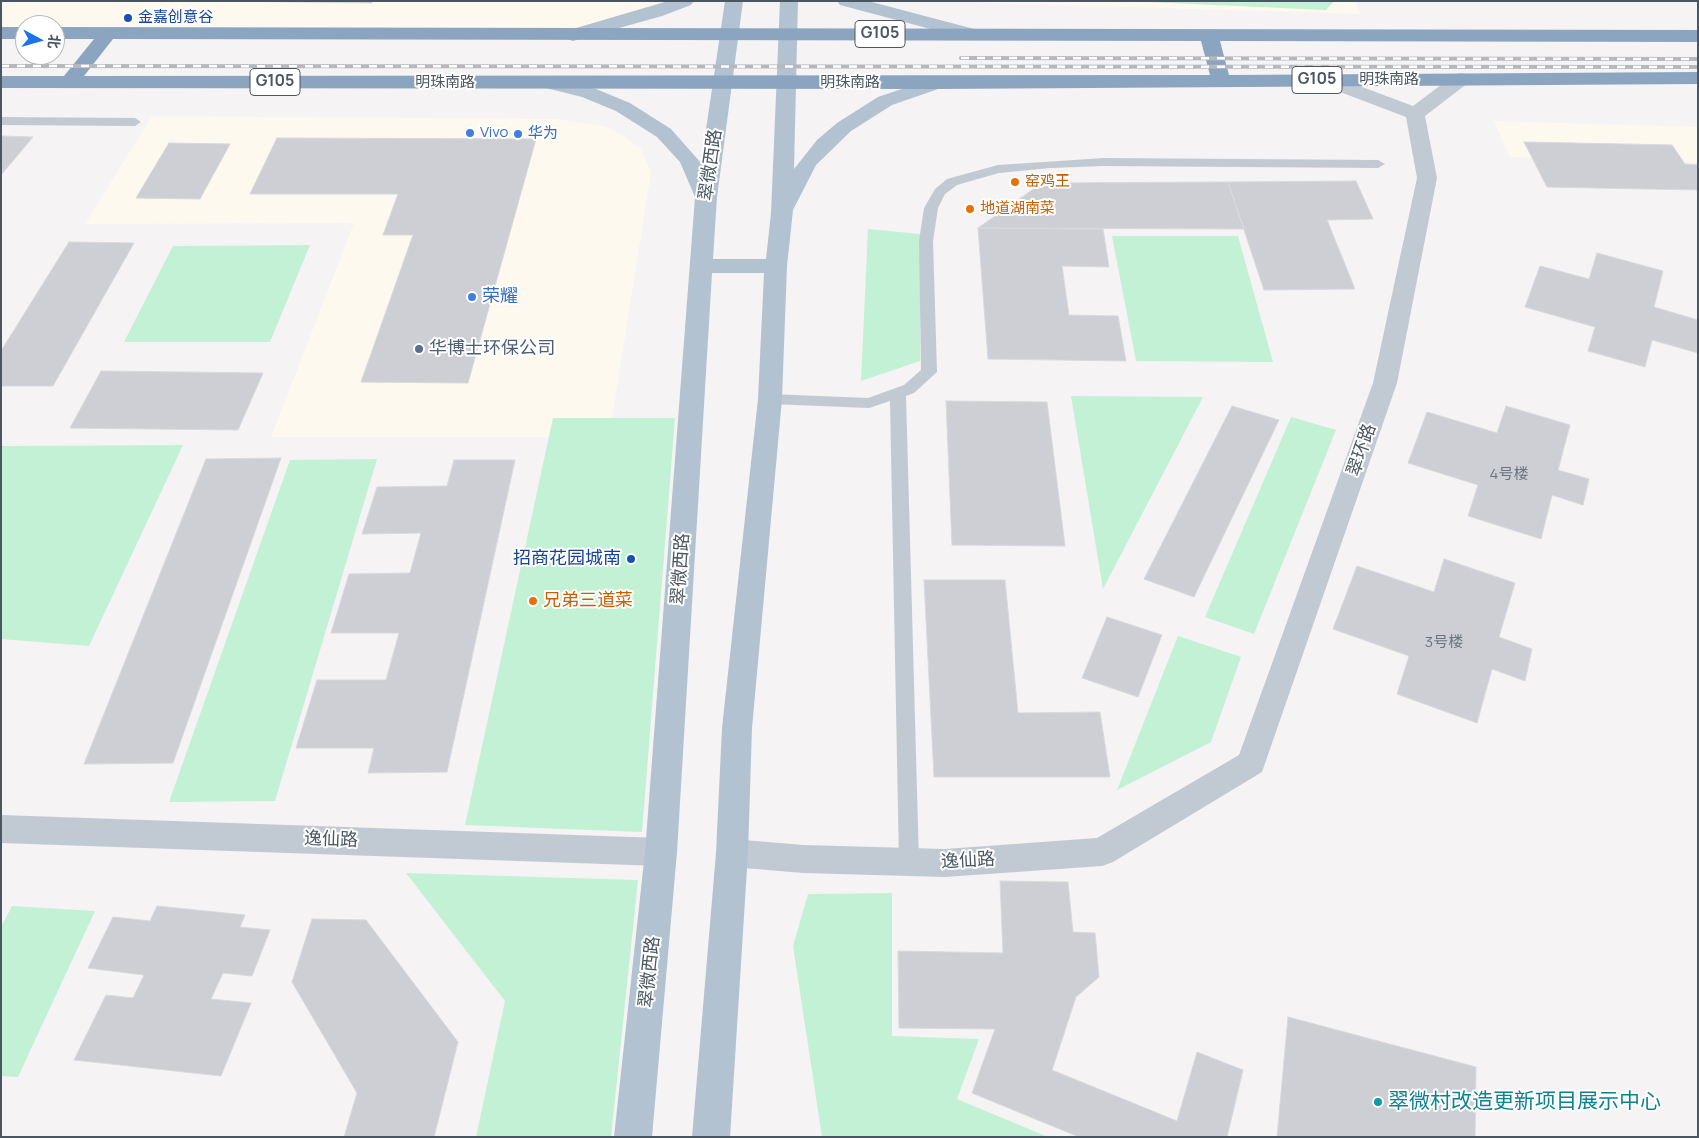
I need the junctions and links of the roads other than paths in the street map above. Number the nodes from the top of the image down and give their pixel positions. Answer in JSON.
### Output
{"nodes":[{"id":1,"x":685,"y":1,"type":"edge"},
{"id":2,"x":734,"y":1,"type":"edge"},
{"id":3,"x":789,"y":1,"type":"edge"},
{"id":4,"x":846,"y":1,"type":"edge"},
{"id":5,"x":1,"y":33,"type":"edge"},
{"id":6,"x":15,"y":33,"type":"edge"},
{"id":7,"x":65,"y":33,"type":"edge"},
{"id":8,"x":108,"y":33,"type":"junction"},
{"id":9,"x":788,"y":34,"type":"junction"},
{"id":10,"x":972,"y":34,"type":"junction"},
{"id":11,"x":573,"y":35,"type":"junction"},
{"id":12,"x":729,"y":35,"type":"junction"},
{"id":13,"x":1209,"y":35,"type":"junction"},
{"id":14,"x":1698,"y":36,"type":"edge"},
{"id":15,"x":1698,"y":78,"type":"edge"},
{"id":16,"x":1461,"y":79,"type":"junction"},
{"id":17,"x":1326,"y":80,"type":"junction"},
{"id":18,"x":1221,"y":81,"type":"junction"},
{"id":19,"x":1,"y":82,"type":"edge"},
{"id":20,"x":70,"y":82,"type":"junction"},
{"id":21,"x":549,"y":83,"type":"junction"},
{"id":22,"x":722,"y":83,"type":"junction"},
{"id":23,"x":787,"y":83,"type":"junction"},
{"id":24,"x":937,"y":83,"type":"junction"},
{"id":25,"x":1415,"y":114,"type":"junction"},
{"id":26,"x":1,"y":121,"type":"edge"},
{"id":27,"x":135,"y":122,"type":"dead end"},
{"id":28,"x":1378,"y":164,"type":"dead end"},
{"id":29,"x":706,"y":197,"type":"junction"},
{"id":30,"x":782,"y":213,"type":"junction"},
{"id":31,"x":702,"y":266,"type":"junction"},
{"id":32,"x":776,"y":266,"type":"junction"},
{"id":33,"x":898,"y":393,"type":"junction"},
{"id":34,"x":770,"y":399,"type":"junction"},
{"id":35,"x":1190,"y":800,"type":"joint"},
{"id":36,"x":1,"y":829,"type":"edge"},
{"id":37,"x":661,"y":852,"type":"junction"},
{"id":38,"x":732,"y":852,"type":"junction"},
{"id":39,"x":909,"y":862,"type":"junction"},
{"id":40,"x":633,"y":1137,"type":"edge"},
{"id":41,"x":712,"y":1137,"type":"edge"}],
"edges":[{"from":1,"to":11,"type":"main road"},
{"from":2,"to":12,"type":"main road","name":"翠微西路"},
{"from":3,"to":9,"type":"main road"},
{"from":4,"to":10,"type":"main road"},
{"from":5,"to":6,"type":"highway"},
{"from":7,"to":8,"type":"highway","number":"G105"},
{"from":8,"to":11,"type":"highway","number":"G105"},
{"from":8,"to":20,"type":"highway"},
{"from":9,"to":10,"type":"highway","number":"G105"},
{"from":9,"to":12,"type":"highway","number":"G105"},
{"from":9,"to":23,"type":"main road"},
{"from":10,"to":13,"type":"highway","number":"G105"},
{"from":11,"to":12,"type":"highway","number":"G105"},
{"from":12,"to":22,"type":"main road","name":"翠微西路"},
{"from":13,"to":14,"type":"highway","number":"G105"},
{"from":13,"to":18,"type":"highway"},
{"from":15,"to":16,"type":"highway","name":"明珠南路","number":"G105"},
{"from":16,"to":17,"type":"highway","name":"明珠南路","number":"G105"},
{"from":16,"to":25,"type":"street"},
{"from":17,"to":18,"type":"highway","name":"明珠南路","number":"G105"},
{"from":17,"to":25,"type":"street"},
{"from":18,"to":24,"type":"highway","name":"明珠南路","number":"G105"},
{"from":19,"to":20,"type":"highway","name":"明珠南路","number":"G105"},
{"from":20,"to":21,"type":"highway","name":"明珠南路","number":"G105"},
{"from":21,"to":22,"type":"highway","name":"明珠南路","number":"G105"},
{"from":21,"to":29,"type":"main road"},
{"from":22,"to":23,"type":"highway","name":"明珠南路","number":"G105"},
{"from":22,"to":29,"type":"main road","name":"翠微西路"},
{"from":23,"to":24,"type":"highway","name":"明珠南路","number":"G105"},
{"from":23,"to":30,"type":"main road"},
{"from":24,"to":30,"type":"main road"},
{"from":25,"to":35,"type":"street","name":"翠环路"},
{"from":26,"to":27,"type":"lane"},
{"from":28,"to":33,"type":"lane"},
{"from":29,"to":31,"type":"main road","name":"翠微西路"},
{"from":30,"to":32,"type":"main road"},
{"from":31,"to":32,"type":"main road"},
{"from":31,"to":37,"type":"main road","name":"翠微西路"},
{"from":32,"to":34,"type":"main road"},
{"from":33,"to":34,"type":"lane"},
{"from":33,"to":39,"type":"lane"},
{"from":34,"to":38,"type":"main road"},
{"from":35,"to":39,"type":"street","name":"逸仙路"},
{"from":36,"to":37,"type":"street","name":"逸仙路"},
{"from":37,"to":40,"type":"main road","name":"翠微西路"},
{"from":38,"to":39,"type":"street","name":"逸仙路"},
{"from":38,"to":41,"type":"main road"}]}
